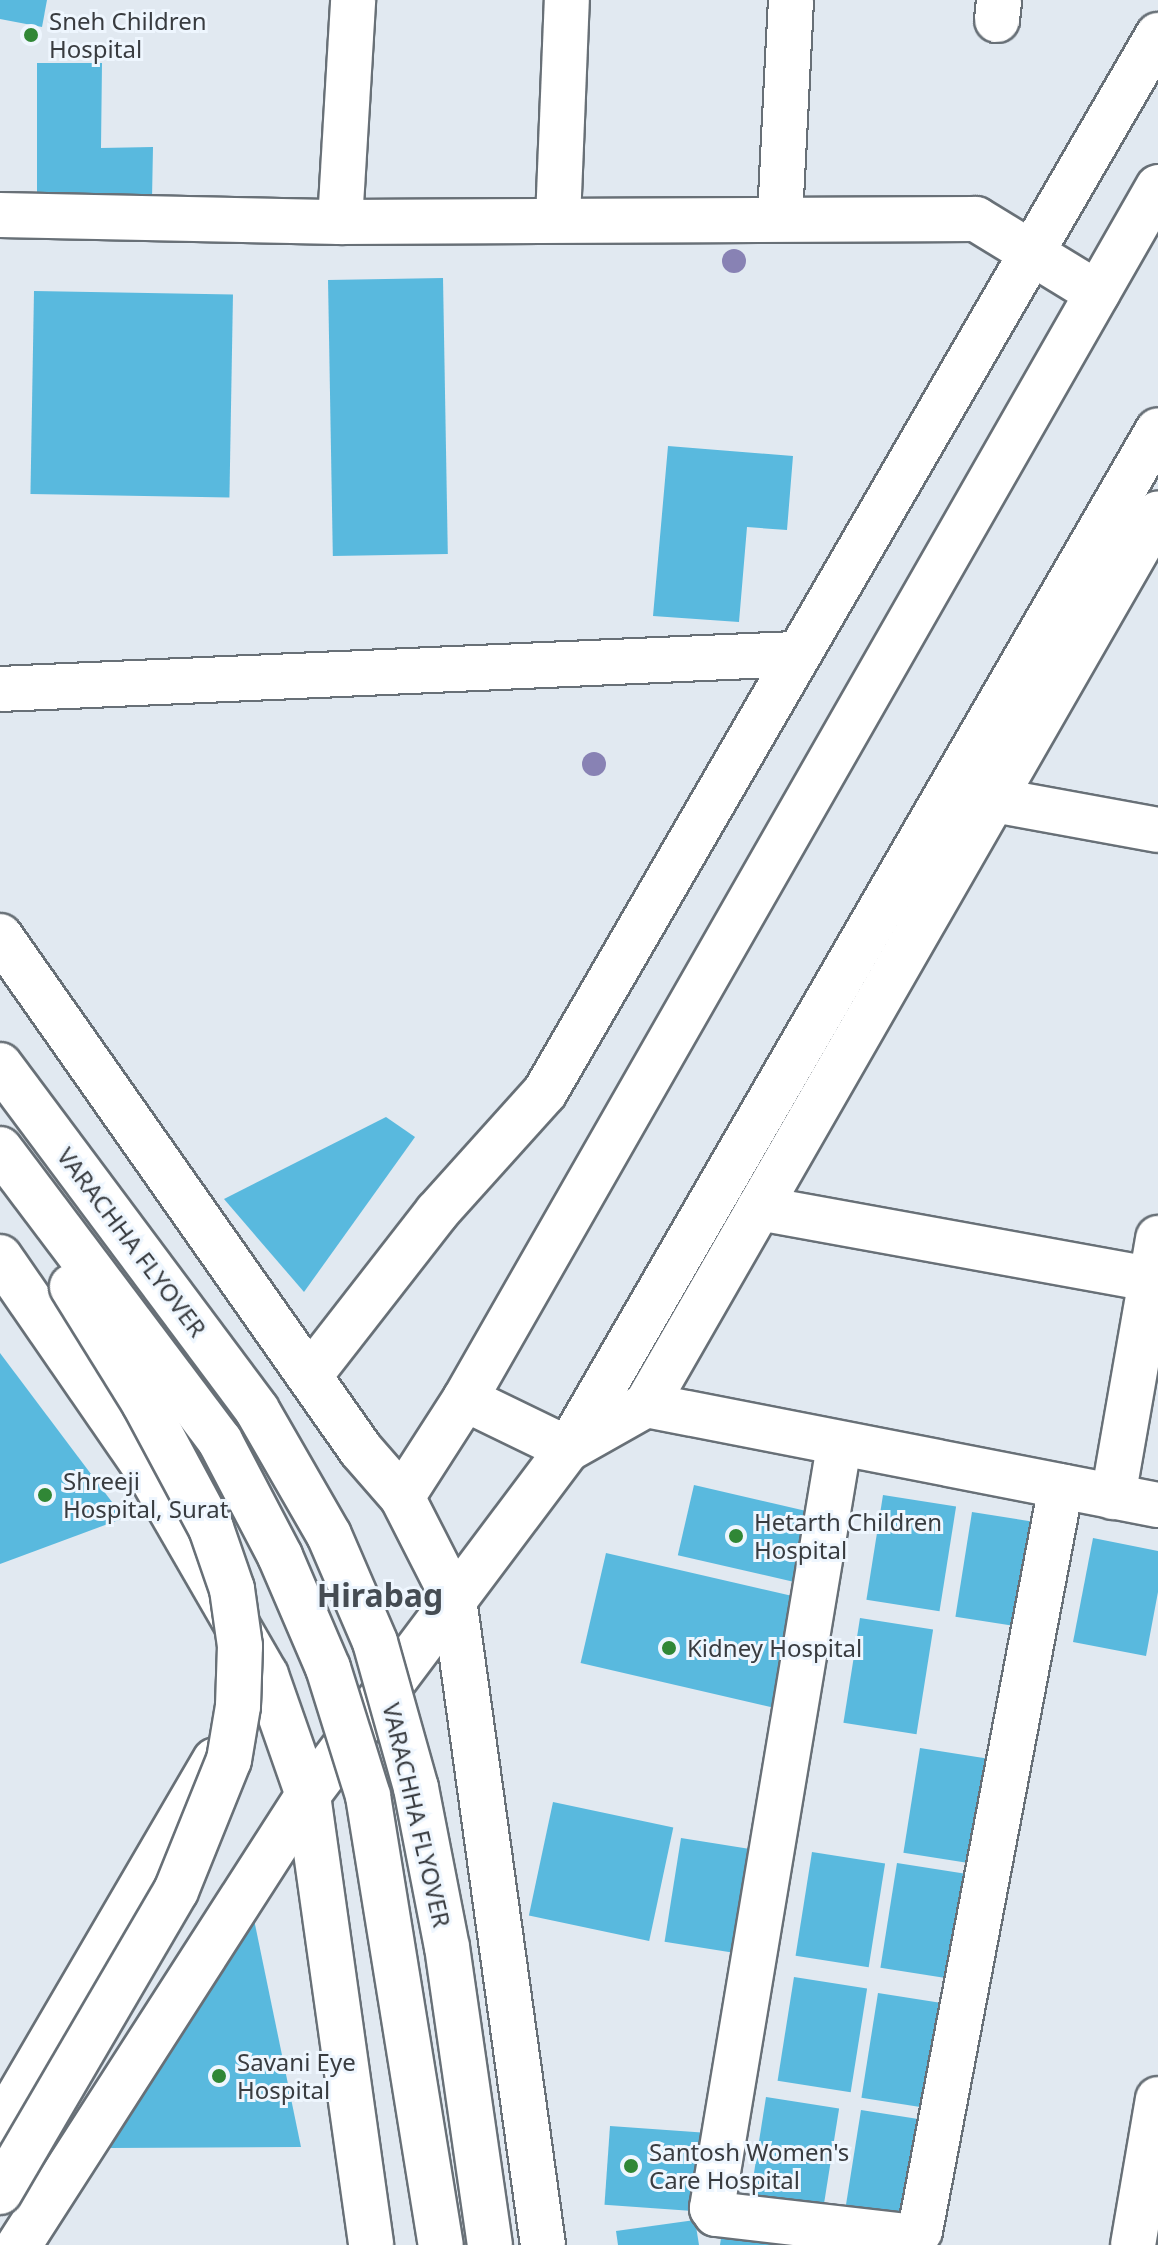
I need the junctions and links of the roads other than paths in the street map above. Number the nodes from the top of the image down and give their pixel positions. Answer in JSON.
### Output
{"nodes":[{"id":1,"x":353,"y":0,"type":"edge"},
{"id":2,"x":567,"y":0,"type":"edge"},
{"id":3,"x":791,"y":0,"type":"edge"},
{"id":4,"x":1158,"y":35,"type":"edge"},
{"id":5,"x":1158,"y":187,"type":"edge"},
{"id":6,"x":0,"y":215,"type":"edge"},
{"id":7,"x":780,"y":217,"type":"junction"},
{"id":8,"x":558,"y":220,"type":"junction"},
{"id":9,"x":340,"y":222,"type":"junction"},
{"id":10,"x":1031,"y":253,"type":"junction"},
{"id":11,"x":1097,"y":293,"type":"junction"},
{"id":12,"x":1158,"y":430,"type":"edge"},
{"id":13,"x":1158,"y":513,"type":"edge"},
{"id":14,"x":796,"y":654,"type":"junction"},
{"id":15,"x":0,"y":689,"type":"edge"},
{"id":16,"x":948,"y":791,"type":"junction"},
{"id":17,"x":993,"y":801,"type":"junction"},
{"id":18,"x":1158,"y":830,"type":"edge"},
{"id":19,"x":0,"y":936,"type":"edge"},
{"id":20,"x":0,"y":1065,"type":"edge"},
{"id":21,"x":0,"y":1149,"type":"edge"},
{"id":22,"x":0,"y":1171,"type":"edge"},
{"id":23,"x":759,"y":1208,"type":"junction"},
{"id":24,"x":0,"y":1257,"type":"edge"},
{"id":25,"x":1155,"y":1258,"type":"edge"},
{"id":26,"x":311,"y":1374,"type":"junction"},
{"id":27,"x":465,"y":1399,"type":"junction"},
{"id":28,"x":646,"y":1405,"type":"junction"},
{"id":29,"x":839,"y":1446,"type":"junction"},
{"id":30,"x":568,"y":1449,"type":"junction"},
{"id":31,"x":1061,"y":1486,"type":"junction"},
{"id":32,"x":402,"y":1497,"type":"junction"},
{"id":33,"x":1113,"y":1497,"type":"junction"},
{"id":34,"x":1158,"y":1505,"type":"edge"},
{"id":35,"x":454,"y":1599,"type":"junction"},
{"id":36,"x":266,"y":1675,"type":"junction"},
{"id":37,"x":308,"y":1795,"type":"junction"},
{"id":38,"x":1158,"y":2099,"type":"edge"},
{"id":39,"x":0,"y":2128,"type":"edge"},
{"id":40,"x":1153,"y":2159,"type":"edge"},
{"id":41,"x":0,"y":2192,"type":"edge"},
{"id":42,"x":19,"y":2245,"type":"edge"},
{"id":43,"x":371,"y":2245,"type":"edge"},
{"id":44,"x":441,"y":2245,"type":"edge"},
{"id":45,"x":490,"y":2245,"type":"edge"},
{"id":46,"x":543,"y":2245,"type":"edge"},
{"id":47,"x":1133,"y":2245,"type":"edge"}],
"edges":[{"from":1,"to":9,"type":"main road"},
{"from":2,"to":8,"type":"main road"},
{"from":3,"to":7,"type":"main road"},
{"from":4,"to":10,"type":"main road"},
{"from":5,"to":11,"type":"main road"},
{"from":6,"to":9,"type":"main road"},
{"from":7,"to":8,"type":"main road"},
{"from":7,"to":10,"type":"main road"},
{"from":8,"to":9,"type":"main road"},
{"from":10,"to":11,"type":"main road"},
{"from":10,"to":14,"type":"main road"},
{"from":11,"to":27,"type":"main road"},
{"from":12,"to":16,"type":"main road"},
{"from":13,"to":17,"type":"main road"},
{"from":14,"to":15,"type":"main road"},
{"from":14,"to":26,"type":"main road"},
{"from":16,"to":17,"type":"main road"},
{"from":16,"to":30,"type":"main road"},
{"from":17,"to":18,"type":"main road"},
{"from":17,"to":23,"type":"main road"},
{"from":19,"to":26,"type":"main road"},
{"from":20,"to":45,"type":"main road","name":"VARACHHA FLYOVER","bridge":true},
{"from":21,"to":44,"type":"main road","name":"VARACHHA FLYOVER","bridge":true},
{"from":22,"to":41,"type":"main road","bridge":true},
{"from":23,"to":25,"type":"main road"},
{"from":23,"to":28,"type":"main road"},
{"from":24,"to":36,"type":"main road"},
{"from":25,"to":33,"type":"main road"},
{"from":26,"to":32,"type":"main road"},
{"from":27,"to":30,"type":"main road"},
{"from":27,"to":32,"type":"main road"},
{"from":28,"to":29,"type":"main road"},
{"from":28,"to":30,"type":"main road"},
{"from":29,"to":31,"type":"main road"},
{"from":29,"to":31,"type":"main road"},
{"from":30,"to":35,"type":"main road"},
{"from":31,"to":33,"type":"main road"},
{"from":32,"to":35,"type":"main road"},
{"from":33,"to":34,"type":"main road"},
{"from":35,"to":37,"type":"main road"},
{"from":35,"to":46,"type":"main road"},
{"from":36,"to":37,"type":"main road"},
{"from":36,"to":39,"type":"main road"},
{"from":37,"to":42,"type":"main road"},
{"from":37,"to":43,"type":"main road"},
{"from":38,"to":40,"type":"main road"},
{"from":40,"to":47,"type":"main road"}]}
